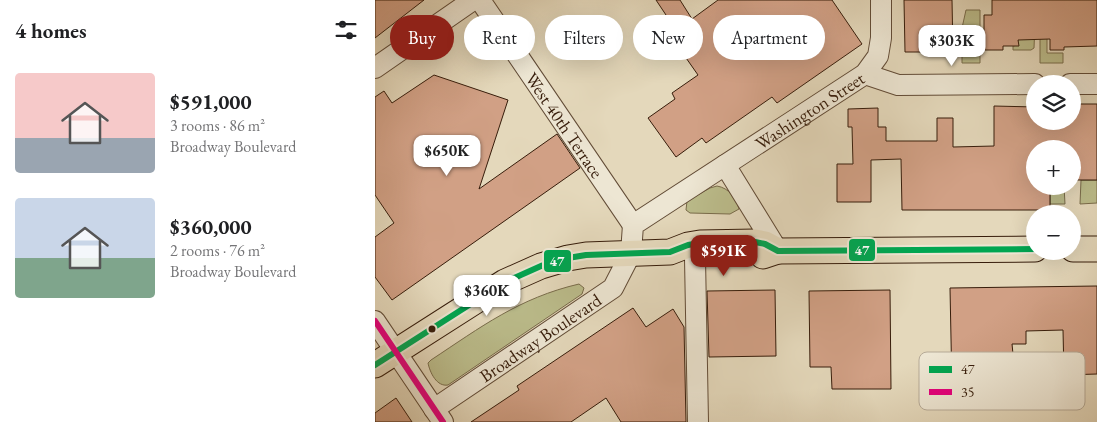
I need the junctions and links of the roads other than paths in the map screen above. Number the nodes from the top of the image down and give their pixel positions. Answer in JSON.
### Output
{"nodes":[{"id":1,"x":473,"y":0,"type":"edge"},
{"id":2,"x":480,"y":0,"type":"edge"},
{"id":3,"x":881,"y":0,"type":"edge"},
{"id":4,"x":375,"y":68,"type":"edge"},
{"id":5,"x":865,"y":74,"type":"junction"},
{"id":6,"x":1026,"y":84,"type":"edge"},
{"id":7,"x":1081,"y":84,"type":"edge"},
{"id":8,"x":1097,"y":84,"type":"edge"},
{"id":9,"x":725,"y":165,"type":"junction"},
{"id":10,"x":633,"y":225,"type":"junction"},
{"id":11,"x":1026,"y":249,"type":"edge"},
{"id":12,"x":1081,"y":249,"type":"edge"},
{"id":13,"x":1097,"y":249,"type":"edge"},
{"id":14,"x":779,"y":251,"type":"junction"},
{"id":15,"x":669,"y":252,"type":"junction"},
{"id":16,"x":631,"y":253,"type":"junction"},
{"id":17,"x":695,"y":258,"type":"junction"},
{"id":18,"x":375,"y":322,"type":"edge"},
{"id":19,"x":395,"y":351,"type":"junction"},
{"id":20,"x":375,"y":365,"type":"edge"},
{"id":21,"x":439,"y":415,"type":"edge"},
{"id":22,"x":698,"y":422,"type":"edge"}],
"edges":[{"from":1,"to":4,"type":"street"},
{"from":2,"to":10,"type":"street","name":"West 40th Terrace"},
{"from":3,"to":5,"type":"street"},
{"from":5,"to":6,"type":"street","name":"Washington Street"},
{"from":5,"to":9,"type":"street","name":"Washington Street"},
{"from":7,"to":8,"type":"street"},
{"from":9,"to":10,"type":"street","name":"Washington Street"},
{"from":9,"to":14,"type":"street"},
{"from":10,"to":16,"type":"street"},
{"from":11,"to":14,"type":"main road"},
{"from":12,"to":13,"type":"main road"},
{"from":14,"to":15,"type":"main road"},
{"from":14,"to":17,"type":"main road"},
{"from":15,"to":16,"type":"main road"},
{"from":15,"to":17,"type":"main road"},
{"from":16,"to":19,"type":"main road"},
{"from":16,"to":21,"type":"street","name":"Broadway Boulevard"},
{"from":17,"to":22,"type":"street"},
{"from":18,"to":19,"type":"street"},
{"from":19,"to":20,"type":"main road"},
{"from":19,"to":21,"type":"street"}]}
